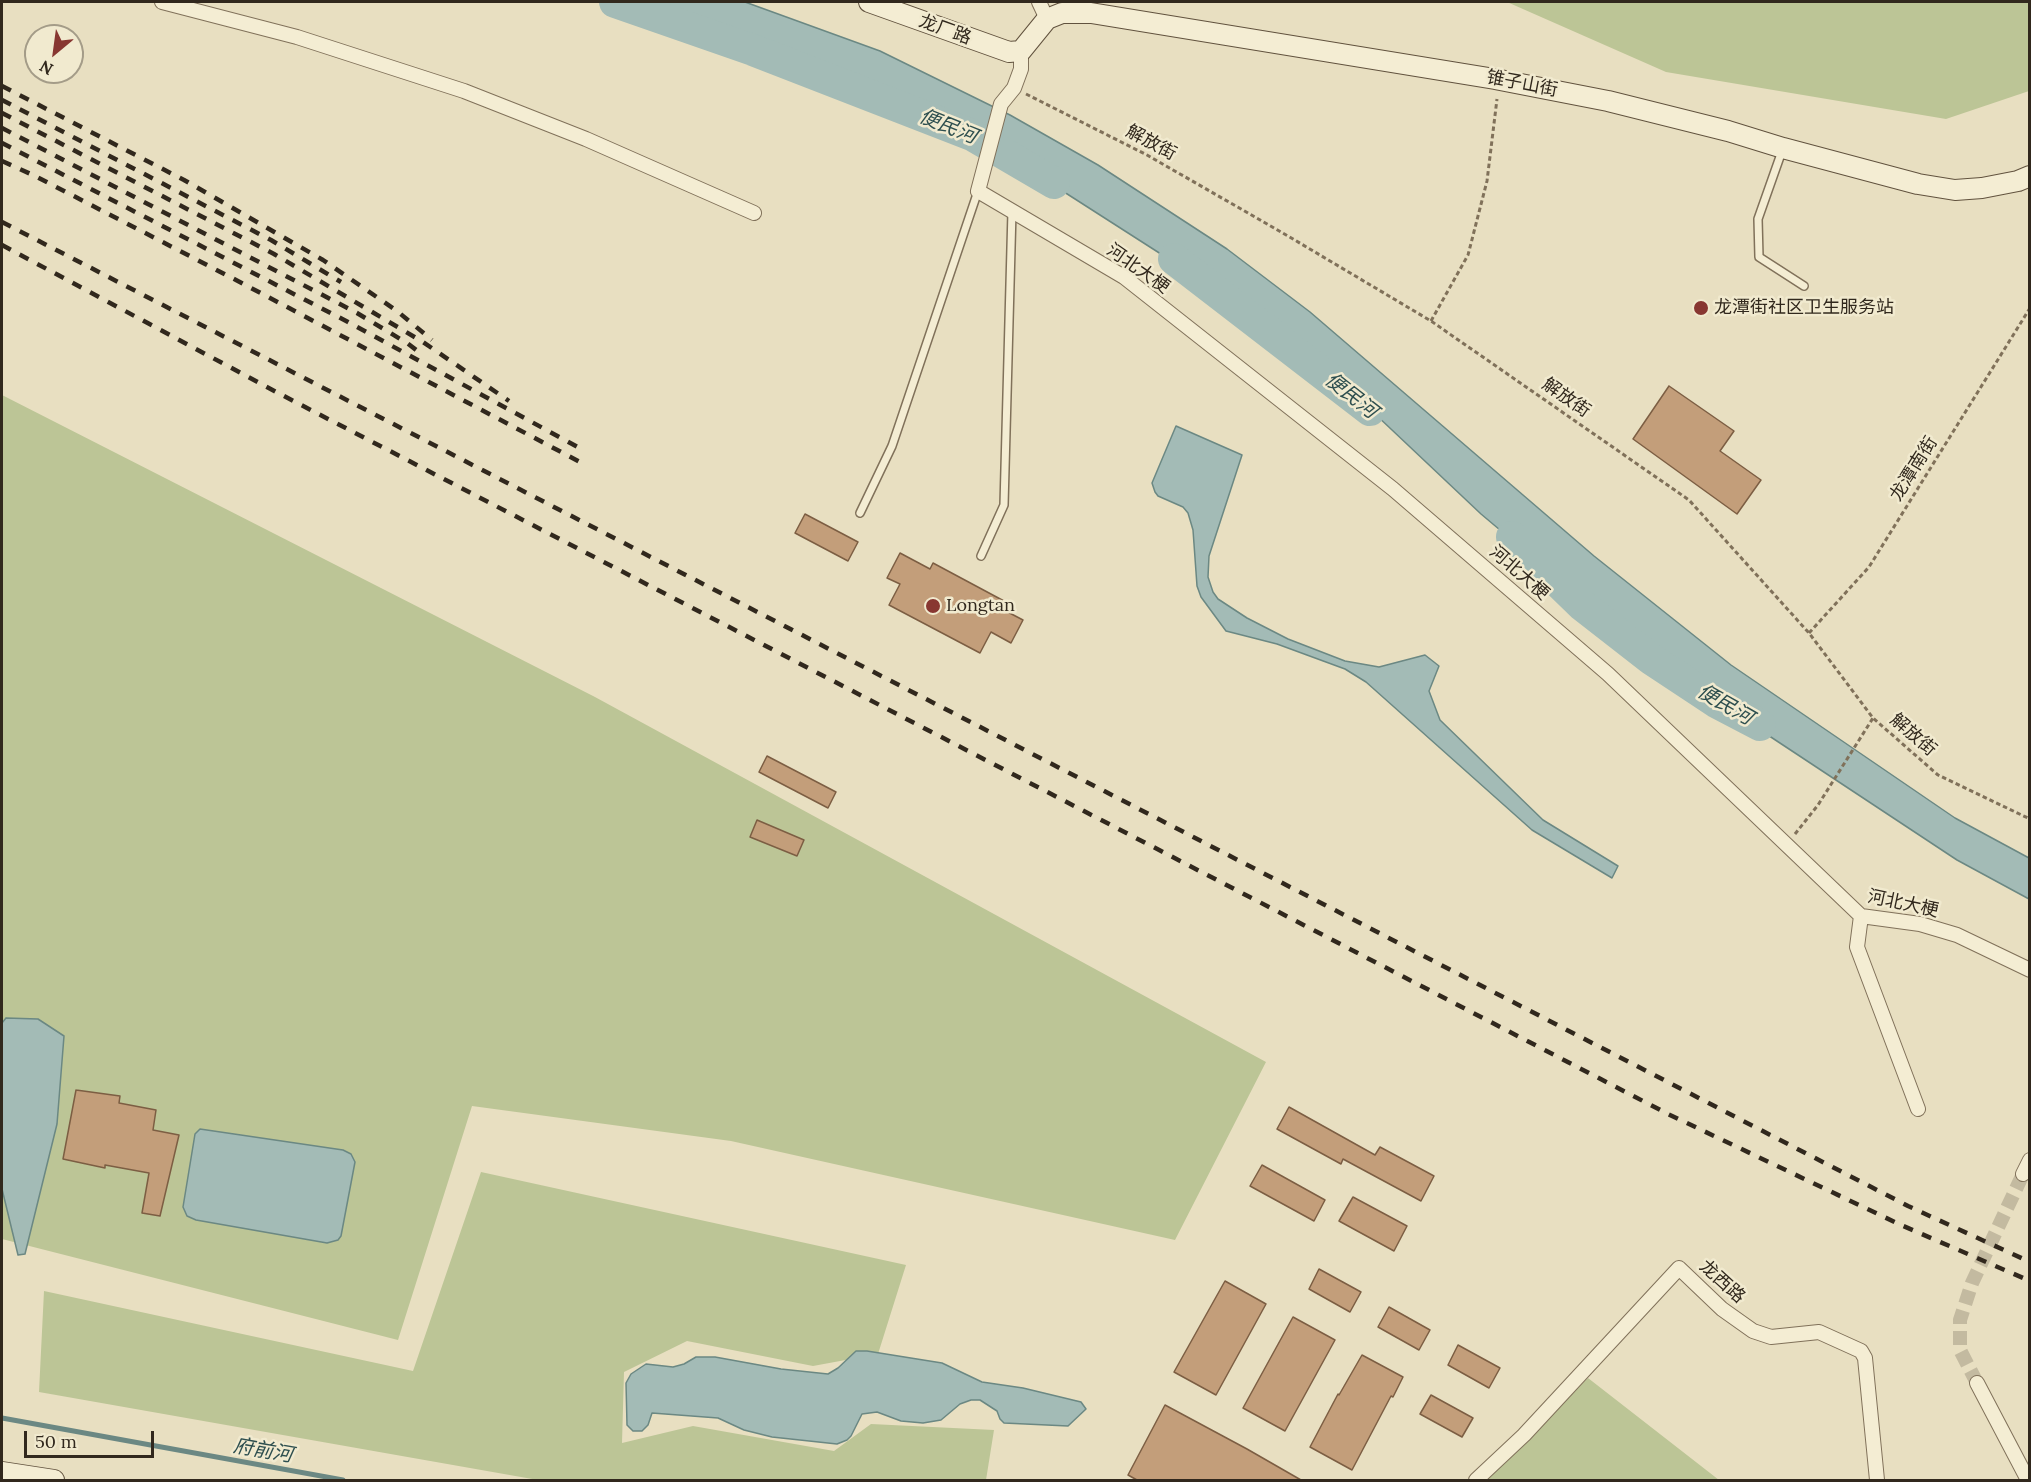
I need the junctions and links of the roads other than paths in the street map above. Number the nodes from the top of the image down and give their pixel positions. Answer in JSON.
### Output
{"nodes":[{"id":1,"x":162,"y":2,"type":"edge"},
{"id":2,"x":869,"y":2,"type":"edge"},
{"id":3,"x":1043,"y":10,"type":"edge"},
{"id":4,"x":1021,"y":51,"type":"junction"},
{"id":5,"x":1783,"y":148,"type":"junction"},
{"id":6,"x":2030,"y":176,"type":"edge"},
{"id":7,"x":978,"y":191,"type":"junction"},
{"id":8,"x":1012,"y":211,"type":"junction"},
{"id":9,"x":754,"y":213,"type":"dead end"},
{"id":10,"x":1804,"y":286,"type":"dead end"},
{"id":11,"x":860,"y":513,"type":"dead end"},
{"id":12,"x":981,"y":556,"type":"dead end"},
{"id":13,"x":1861,"y":916,"type":"junction"},
{"id":14,"x":2030,"y":970,"type":"edge"},
{"id":15,"x":1918,"y":1109,"type":"dead end"},
{"id":16,"x":2030,"y":1160,"type":"edge"},
{"id":17,"x":2024,"y":1174,"type":"tunnel mouth"},
{"id":18,"x":1977,"y":1383,"type":"tunnel mouth"},
{"id":19,"x":2,"y":1472,"type":"edge"},
{"id":20,"x":54,"y":1480,"type":"edge"},
{"id":21,"x":1476,"y":1480,"type":"edge"},
{"id":22,"x":1877,"y":1480,"type":"edge"},
{"id":23,"x":2028,"y":1480,"type":"edge"}],
"edges":[{"from":1,"to":9,"type":"street"},
{"from":2,"to":4,"type":"street","name":"龙厂路"},
{"from":3,"to":4,"type":"street","name":"锥子山街"},
{"from":3,"to":5,"type":"street","name":"锥子山街"},
{"from":4,"to":7,"type":"street"},
{"from":5,"to":6,"type":"street","name":"锥子山街"},
{"from":5,"to":10,"type":"lane"},
{"from":7,"to":8,"type":"street","name":"河北大梗"},
{"from":7,"to":11,"type":"lane"},
{"from":8,"to":12,"type":"lane"},
{"from":8,"to":13,"type":"street","name":"河北大梗"},
{"from":13,"to":14,"type":"street","name":"河北大梗"},
{"from":13,"to":15,"type":"street"},
{"from":16,"to":17,"type":"street"},
{"from":18,"to":23,"type":"street"},
{"from":19,"to":20,"type":"street"},
{"from":21,"to":22,"type":"street","name":"龙西路"}]}
